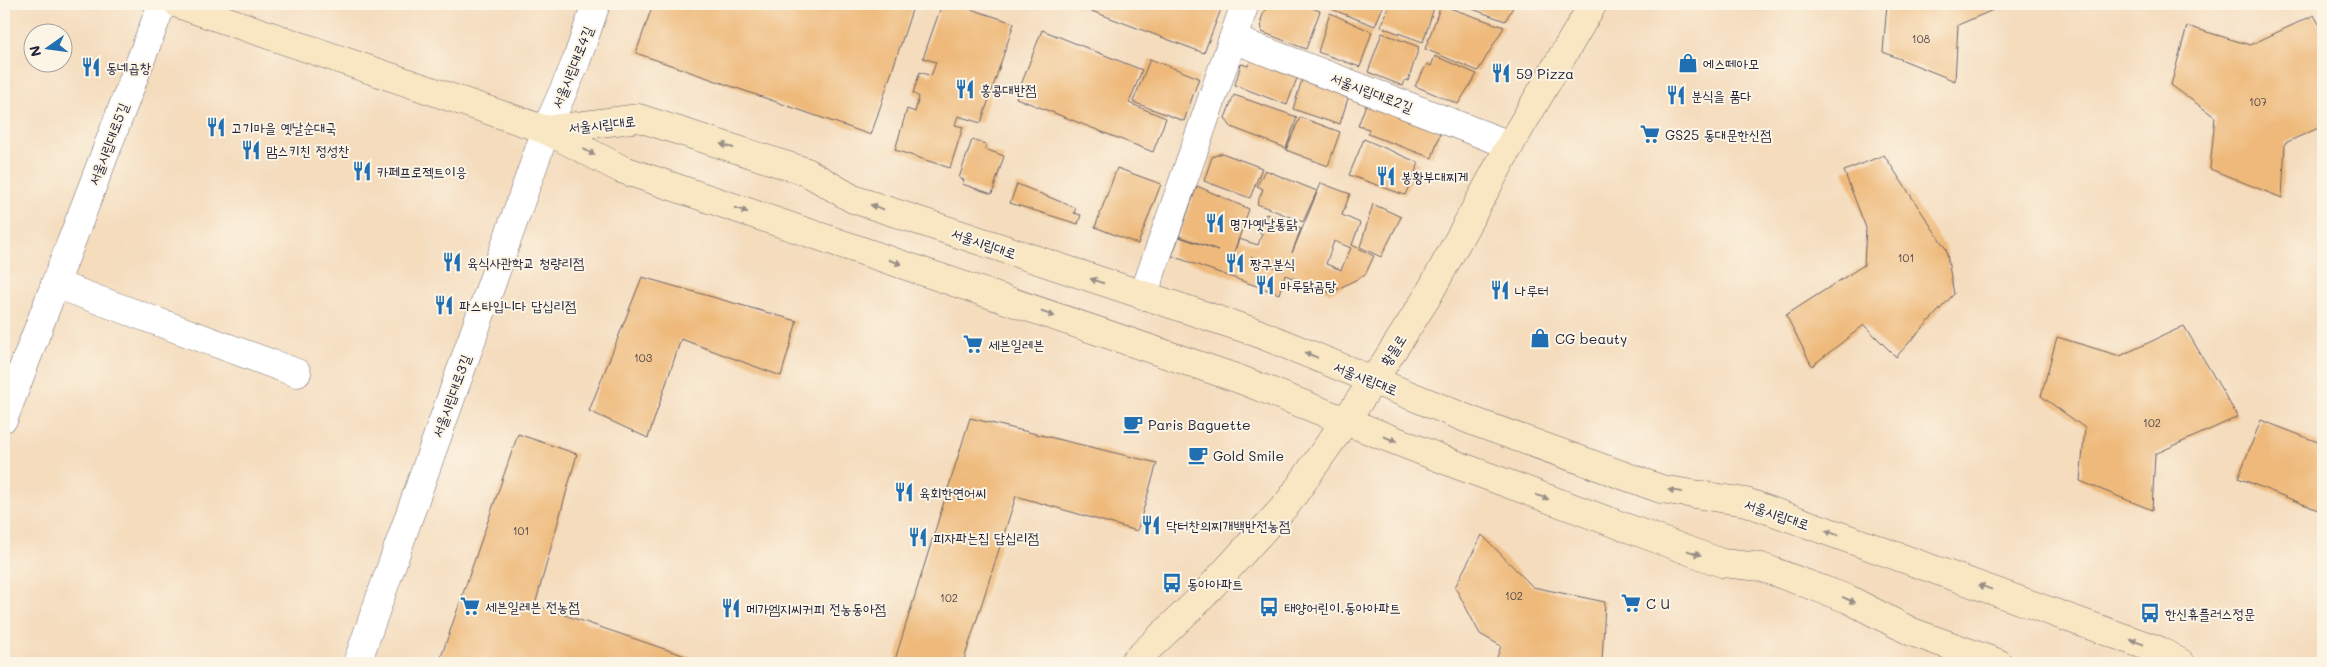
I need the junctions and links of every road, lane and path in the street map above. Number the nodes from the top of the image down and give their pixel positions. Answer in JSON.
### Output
{"nodes":[{"id":1,"x":162,"y":4,"type":"edge"},
{"id":2,"x":178,"y":4,"type":"edge"},
{"id":3,"x":596,"y":4,"type":"edge"},
{"id":4,"x":1245,"y":4,"type":"edge"},
{"id":5,"x":1593,"y":4,"type":"edge"},
{"id":6,"x":1232,"y":39,"type":"junction"},
{"id":7,"x":546,"y":130,"type":"junction"},
{"id":8,"x":1510,"y":145,"type":"junction"},
{"id":9,"x":55,"y":284,"type":"junction"},
{"id":10,"x":1143,"y":296,"type":"junction"},
{"id":11,"x":297,"y":373,"type":"dead end"},
{"id":12,"x":1373,"y":381,"type":"junction"},
{"id":13,"x":4,"y":418,"type":"edge"},
{"id":14,"x":1345,"y":421,"type":"junction"},
{"id":15,"x":1138,"y":661,"type":"edge"},
{"id":16,"x":356,"y":663,"type":"edge"},
{"id":17,"x":1998,"y":663,"type":"edge"},
{"id":18,"x":2181,"y":663,"type":"edge"}],
"edges":[{"from":1,"to":9,"type":"street","name":"서울시립대로5길"},
{"from":2,"to":7,"type":"main road","name":"서울시립대로"},
{"from":3,"to":7,"type":"street","name":"서울시립대로4길"},
{"from":4,"to":6,"type":"street"},
{"from":5,"to":8,"type":"main road","name":"황물로"},
{"from":6,"to":8,"type":"street","name":"서울시립대로2길"},
{"from":6,"to":10,"type":"street"},
{"from":10,"to":7,"type":"main road","name":"서울시립대로","one_way":true},
{"from":7,"to":14,"type":"main road","name":"서울시립대로","one_way":true},
{"from":7,"to":16,"type":"street","name":"서울시립대로3길"},
{"from":8,"to":12,"type":"main road","name":"황물로"},
{"from":9,"to":11,"type":"street"},
{"from":9,"to":13,"type":"street","name":"서울시립대로5길"},
{"from":12,"to":10,"type":"main road","name":"서울시립대로","one_way":true},
{"from":12,"to":14,"type":"main road","name":"황물로"},
{"from":18,"to":12,"type":"main road","name":"서울시립대로","one_way":true},
{"from":14,"to":15,"type":"main road","name":"황물로"},
{"from":14,"to":17,"type":"main road","name":"서울시립대로","one_way":true}]}
